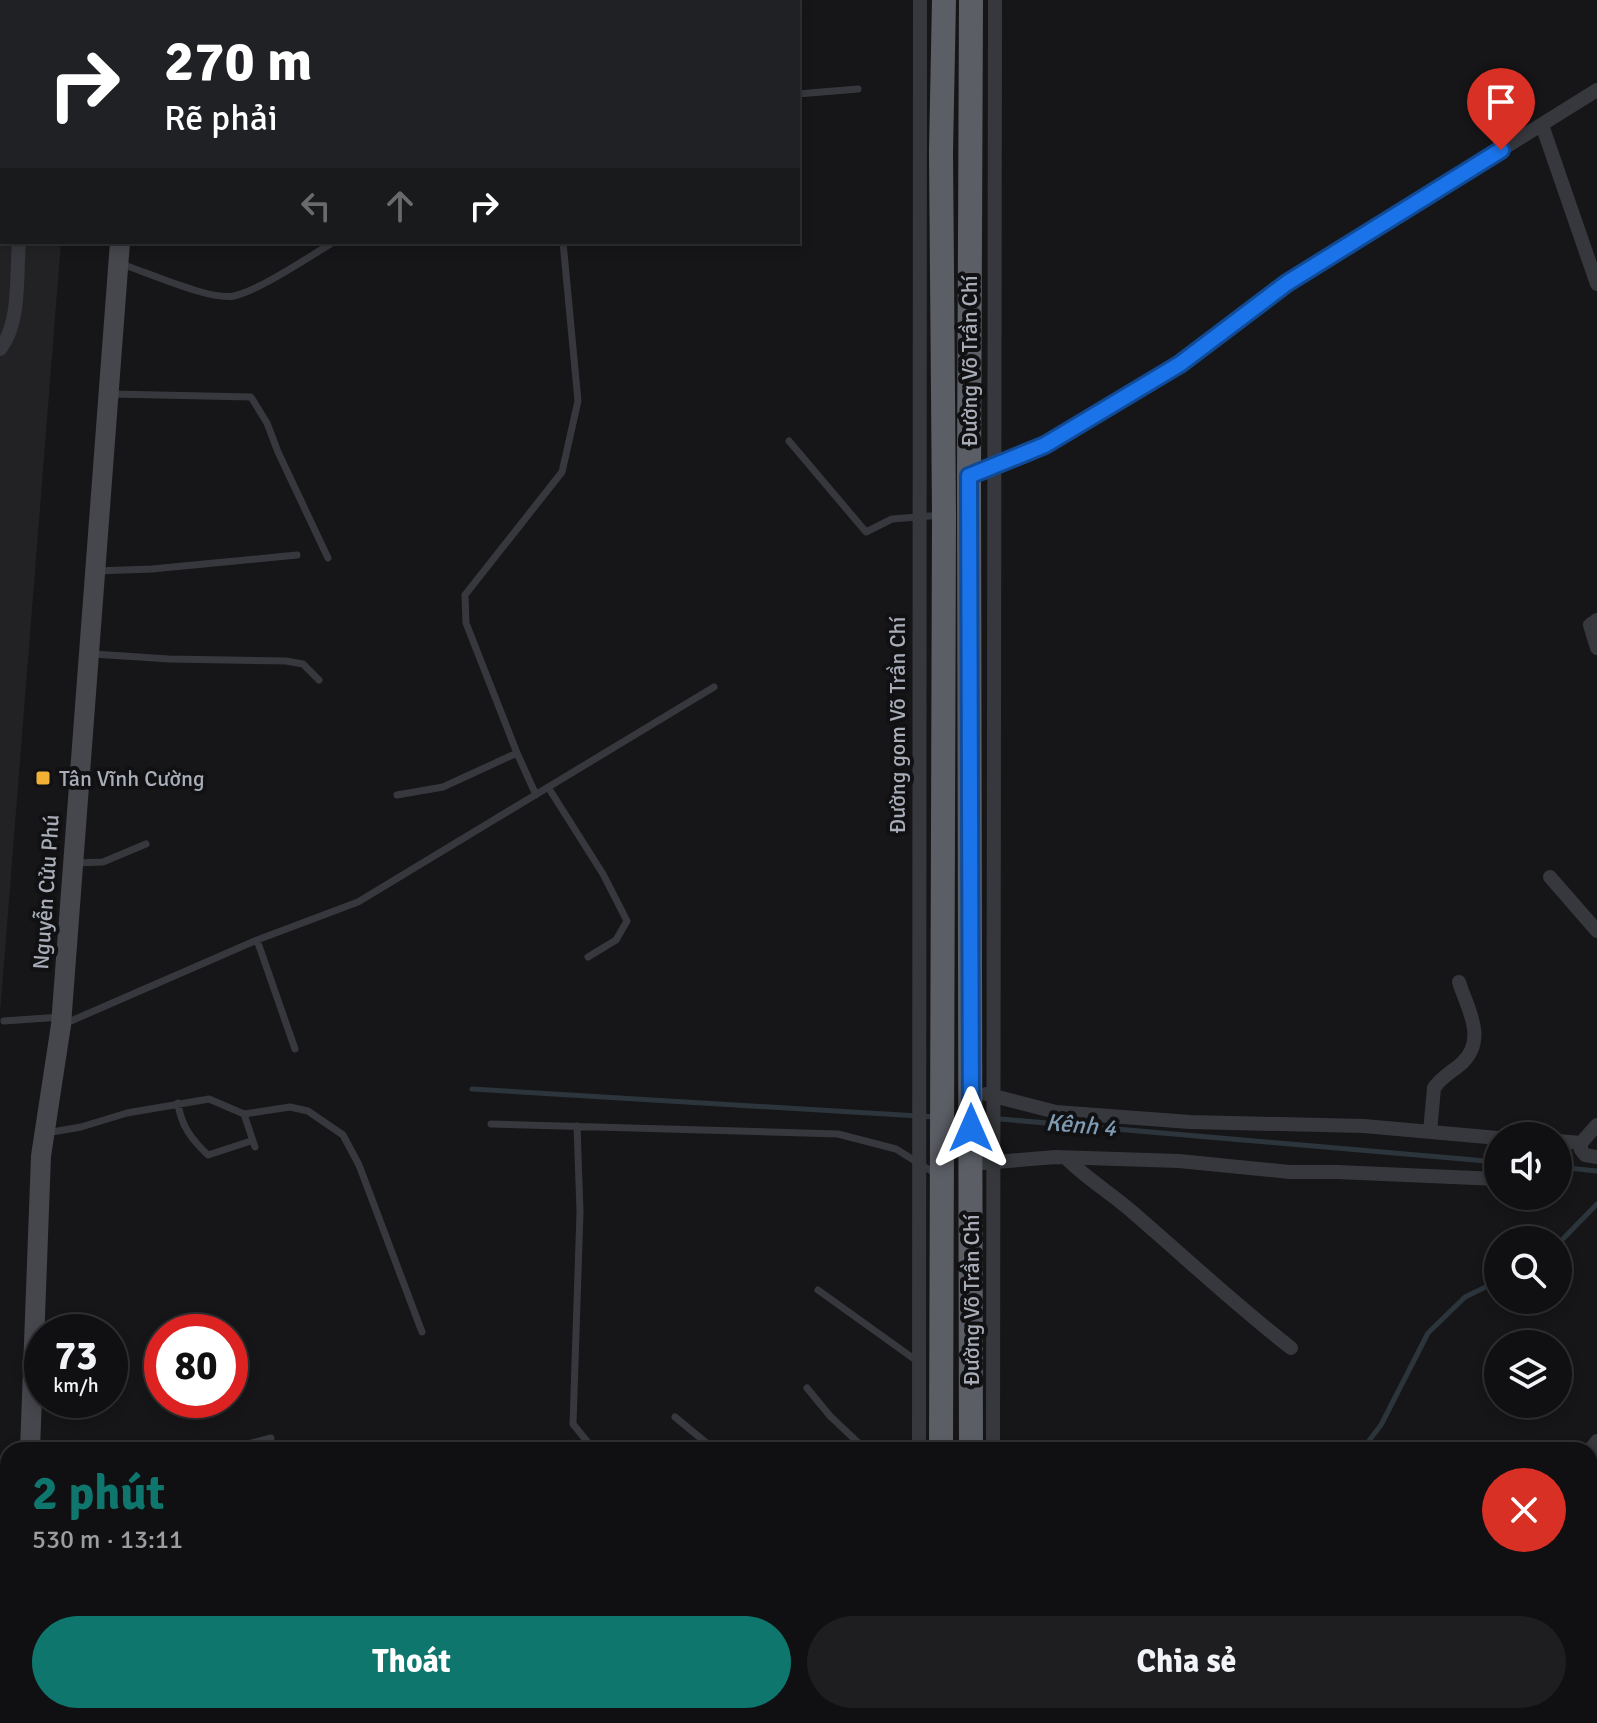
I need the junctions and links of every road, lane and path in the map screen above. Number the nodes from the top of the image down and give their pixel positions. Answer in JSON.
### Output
{"nodes":[{"id":1,"x":920,"y":0,"type":"edge"},
{"id":2,"x":944,"y":0,"type":"edge"},
{"id":3,"x":971,"y":0,"type":"edge"},
{"id":4,"x":995,"y":0,"type":"edge"},
{"id":5,"x":858,"y":89,"type":"dead end"},
{"id":6,"x":1597,"y":90,"type":"edge"},
{"id":7,"x":800,"y":94,"type":"edge"},
{"id":8,"x":1542,"y":125,"type":"junction"},
{"id":9,"x":19,"y":244,"type":"edge"},
{"id":10,"x":330,"y":244,"type":"edge"},
{"id":11,"x":563,"y":244,"type":"edge"},
{"id":12,"x":119,"y":252,"type":"edge"},
{"id":13,"x":1597,"y":284,"type":"edge"},
{"id":14,"x":0,"y":349,"type":"edge"},
{"id":15,"x":109,"y":394,"type":"junction"},
{"id":16,"x":789,"y":441,"type":"dead end"},
{"id":17,"x":994,"y":466,"type":"junction"},
{"id":18,"x":969,"y":476,"type":"junction"},
{"id":19,"x":944,"y":515,"type":"junction"},
{"id":20,"x":919,"y":517,"type":"junction"},
{"id":21,"x":297,"y":555,"type":"dead end"},
{"id":22,"x":328,"y":558,"type":"dead end"},
{"id":23,"x":95,"y":571,"type":"junction"},
{"id":24,"x":1597,"y":620,"type":"edge"},
{"id":25,"x":1597,"y":648,"type":"edge"},
{"id":26,"x":89,"y":653,"type":"junction"},
{"id":27,"x":319,"y":680,"type":"dead end"},
{"id":28,"x":714,"y":687,"type":"dead end"},
{"id":29,"x":517,"y":753,"type":"junction"},
{"id":30,"x":548,"y":787,"type":"junction"},
{"id":31,"x":397,"y":795,"type":"dead end"},
{"id":32,"x":536,"y":795,"type":"junction"},
{"id":33,"x":146,"y":844,"type":"dead end"},
{"id":34,"x":72,"y":863,"type":"junction"},
{"id":35,"x":1550,"y":877,"type":"dead end"},
{"id":36,"x":1597,"y":931,"type":"edge"},
{"id":37,"x":257,"y":940,"type":"junction"},
{"id":38,"x":588,"y":957,"type":"dead end"},
{"id":39,"x":1459,"y":982,"type":"dead end"},
{"id":40,"x":4,"y":1021,"type":"dead end"},
{"id":41,"x":61,"y":1021,"type":"junction"},
{"id":42,"x":295,"y":1049,"type":"dead end"},
{"id":43,"x":979,"y":1098,"type":"junction"},
{"id":44,"x":178,"y":1103,"type":"junction"},
{"id":45,"x":244,"y":1114,"type":"junction"},
{"id":46,"x":491,"y":1124,"type":"dead end"},
{"id":47,"x":1597,"y":1125,"type":"edge"},
{"id":48,"x":577,"y":1126,"type":"junction"},
{"id":49,"x":1430,"y":1132,"type":"junction"},
{"id":50,"x":43,"y":1133,"type":"junction"},
{"id":51,"x":1484,"y":1137,"type":"edge"},
{"id":52,"x":1572,"y":1142,"type":"edge"},
{"id":53,"x":1581,"y":1143,"type":"junction"},
{"id":54,"x":1597,"y":1157,"type":"edge"},
{"id":55,"x":979,"y":1158,"type":"junction"},
{"id":56,"x":1066,"y":1158,"type":"junction"},
{"id":57,"x":918,"y":1163,"type":"junction"},
{"id":58,"x":941,"y":1177,"type":"junction"},
{"id":59,"x":1484,"y":1178,"type":"edge"},
{"id":60,"x":818,"y":1290,"type":"dead end"},
{"id":61,"x":422,"y":1332,"type":"dead end"},
{"id":62,"x":1291,"y":1348,"type":"dead end"},
{"id":63,"x":917,"y":1361,"type":"junction"},
{"id":64,"x":807,"y":1388,"type":"dead end"},
{"id":65,"x":675,"y":1417,"type":"dead end"},
{"id":66,"x":271,"y":1438,"type":"dead end"},
{"id":67,"x":30,"y":1442,"type":"edge"},
{"id":68,"x":256,"y":1442,"type":"edge"},
{"id":69,"x":588,"y":1442,"type":"edge"},
{"id":70,"x":705,"y":1442,"type":"edge"},
{"id":71,"x":858,"y":1442,"type":"edge"},
{"id":72,"x":919,"y":1442,"type":"edge"},
{"id":73,"x":941,"y":1442,"type":"edge"},
{"id":74,"x":971,"y":1442,"type":"edge"},
{"id":75,"x":993,"y":1442,"type":"edge"}],
"edges":[{"from":1,"to":20,"type":"street","name":"Đường gom Võ Trần Chí"},
{"from":2,"to":19,"type":"highway","name":"Đường Võ Trần Chí"},
{"from":3,"to":18,"type":"highway","name":"Đường Võ Trần Chí"},
{"from":4,"to":17,"type":"street"},
{"from":5,"to":7,"type":"lane"},
{"from":6,"to":8,"type":"street"},
{"from":8,"to":13,"type":"street"},
{"from":8,"to":17,"type":"street"},
{"from":9,"to":14,"type":"street"},
{"from":10,"to":12,"type":"lane"},
{"from":11,"to":29,"type":"lane"},
{"from":12,"to":15,"type":"main road","name":"Nguyễn Cửu Phú"},
{"from":15,"to":22,"type":"lane"},
{"from":15,"to":23,"type":"main road","name":"Nguyễn Cửu Phú"},
{"from":16,"to":20,"type":"lane"},
{"from":17,"to":18,"type":"street"},
{"from":17,"to":43,"type":"street"},
{"from":18,"to":43,"type":"highway","name":"Đường Võ Trần Chí"},
{"from":19,"to":20,"type":"lane"},
{"from":19,"to":58,"type":"highway","name":"Đường Võ Trần Chí"},
{"from":20,"to":57,"type":"street","name":"Đường gom Võ Trần Chí"},
{"from":21,"to":23,"type":"lane"},
{"from":23,"to":26,"type":"main road","name":"Nguyễn Cửu Phú"},
{"from":24,"to":25,"type":"street"},
{"from":26,"to":27,"type":"lane"},
{"from":26,"to":34,"type":"main road","name":"Nguyễn Cửu Phú"},
{"from":28,"to":30,"type":"lane"},
{"from":29,"to":31,"type":"lane"},
{"from":29,"to":32,"type":"lane"},
{"from":30,"to":32,"type":"lane"},
{"from":30,"to":38,"type":"lane"},
{"from":32,"to":37,"type":"lane"},
{"from":33,"to":34,"type":"lane"},
{"from":34,"to":41,"type":"main road","name":"Nguyễn Cửu Phú"},
{"from":35,"to":36,"type":"street"},
{"from":37,"to":41,"type":"lane"},
{"from":37,"to":42,"type":"lane"},
{"from":39,"to":49,"type":"street"},
{"from":40,"to":41,"type":"lane"},
{"from":41,"to":50,"type":"main road","name":"Nguyễn Cửu Phú"},
{"from":43,"to":49,"type":"street"},
{"from":43,"to":55,"type":"highway","name":"Đường Võ Trần Chí"},
{"from":44,"to":45,"type":"lane"},
{"from":44,"to":45,"type":"lane"},
{"from":44,"to":50,"type":"lane"},
{"from":45,"to":61,"type":"lane"},
{"from":46,"to":48,"type":"lane"},
{"from":47,"to":53,"type":"street"},
{"from":48,"to":57,"type":"lane"},
{"from":48,"to":69,"type":"lane"},
{"from":49,"to":51,"type":"street"},
{"from":50,"to":67,"type":"main road","name":"Nguyễn Cửu Phú"},
{"from":52,"to":53,"type":"street"},
{"from":53,"to":54,"type":"street"},
{"from":55,"to":56,"type":"street"},
{"from":55,"to":74,"type":"highway","name":"Đường Võ Trần Chí"},
{"from":55,"to":75,"type":"street"},
{"from":56,"to":59,"type":"street"},
{"from":56,"to":62,"type":"street"},
{"from":57,"to":58,"type":"lane"},
{"from":57,"to":63,"type":"street","name":"Đường gom Võ Trần Chí"},
{"from":58,"to":73,"type":"highway","name":"Đường Võ Trần Chí"},
{"from":60,"to":63,"type":"lane"},
{"from":63,"to":72,"type":"street","name":"Đường gom Võ Trần Chí"},
{"from":64,"to":71,"type":"lane"},
{"from":65,"to":70,"type":"lane"},
{"from":66,"to":68,"type":"lane"}]}
